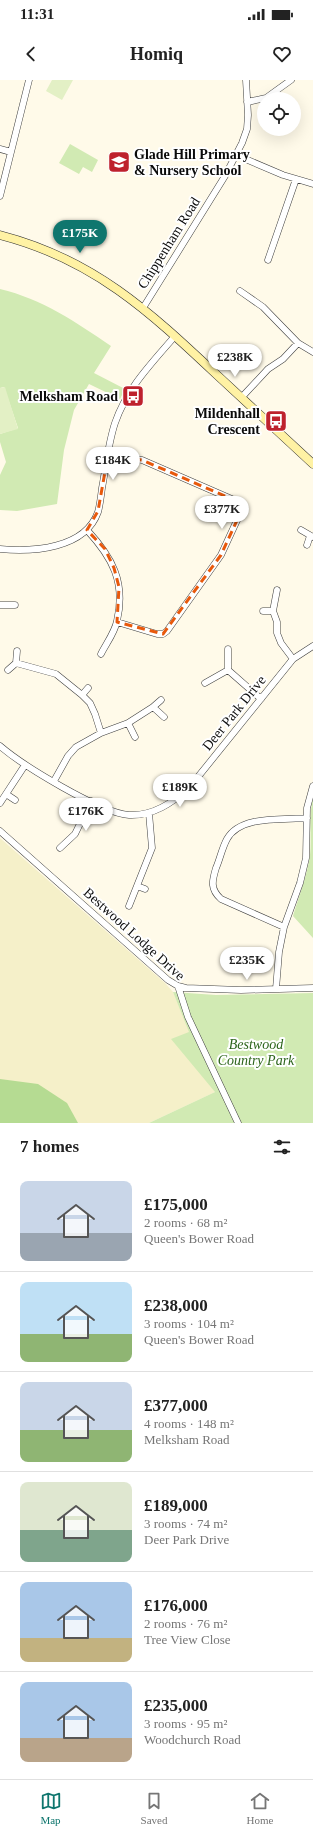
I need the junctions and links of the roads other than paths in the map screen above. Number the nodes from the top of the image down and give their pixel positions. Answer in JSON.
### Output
{"nodes":[{"id":1,"x":29,"y":80,"type":"edge"},
{"id":2,"x":246,"y":80,"type":"edge"},
{"id":3,"x":291,"y":80,"type":"edge"},
{"id":4,"x":248,"y":102,"type":"junction"},
{"id":5,"x":0,"y":149,"type":"edge"},
{"id":6,"x":11,"y":152,"type":"junction"},
{"id":7,"x":236,"y":155,"type":"junction"},
{"id":8,"x":296,"y":179,"type":"junction"},
{"id":9,"x":313,"y":184,"type":"edge"},
{"id":10,"x":0,"y":196,"type":"edge"},
{"id":11,"x":0,"y":235,"type":"edge"},
{"id":12,"x":268,"y":260,"type":"dead end"},
{"id":13,"x":240,"y":291,"type":"dead end"},
{"id":14,"x":143,"y":308,"type":"junction"},
{"id":15,"x":175,"y":336,"type":"junction"},
{"id":16,"x":298,"y":343,"type":"junction"},
{"id":17,"x":313,"y":352,"type":"edge"},
{"id":18,"x":241,"y":398,"type":"junction"},
{"id":19,"x":108,"y":455,"type":"junction"},
{"id":20,"x":313,"y":464,"type":"edge"},
{"id":21,"x":87,"y":530,"type":"junction"},
{"id":22,"x":301,"y":530,"type":"dead end"},
{"id":23,"x":312,"y":537,"type":"edge"},
{"id":24,"x":308,"y":545,"type":"dead end"},
{"id":25,"x":0,"y":549,"type":"edge"},
{"id":26,"x":277,"y":590,"type":"dead end"},
{"id":27,"x":0,"y":605,"type":"edge"},
{"id":28,"x":15,"y":605,"type":"dead end"},
{"id":29,"x":263,"y":611,"type":"dead end"},
{"id":30,"x":273,"y":611,"type":"junction"},
{"id":31,"x":117,"y":622,"type":"junction"},
{"id":32,"x":313,"y":646,"type":"edge"},
{"id":33,"x":228,"y":649,"type":"dead end"},
{"id":34,"x":17,"y":651,"type":"dead end"},
{"id":35,"x":101,"y":654,"type":"dead end"},
{"id":36,"x":293,"y":659,"type":"junction"},
{"id":37,"x":16,"y":663,"type":"junction"},
{"id":38,"x":8,"y":670,"type":"dead end"},
{"id":39,"x":228,"y":670,"type":"junction"},
{"id":40,"x":205,"y":683,"type":"dead end"},
{"id":41,"x":88,"y":688,"type":"dead end"},
{"id":42,"x":82,"y":695,"type":"junction"},
{"id":43,"x":261,"y":699,"type":"junction"},
{"id":44,"x":161,"y":700,"type":"dead end"},
{"id":45,"x":153,"y":707,"type":"junction"},
{"id":46,"x":164,"y":717,"type":"dead end"},
{"id":47,"x":128,"y":723,"type":"junction"},
{"id":48,"x":101,"y":733,"type":"junction"},
{"id":49,"x":135,"y":737,"type":"dead end"},
{"id":50,"x":0,"y":746,"type":"edge"},
{"id":51,"x":25,"y":765,"type":"junction"},
{"id":52,"x":54,"y":781,"type":"junction"},
{"id":53,"x":313,"y":786,"type":"edge"},
{"id":54,"x":6,"y":794,"type":"junction"},
{"id":55,"x":15,"y":800,"type":"dead end"},
{"id":56,"x":91,"y":801,"type":"junction"},
{"id":57,"x":0,"y":802,"type":"edge"},
{"id":58,"x":149,"y":813,"type":"junction"},
{"id":59,"x":307,"y":818,"type":"junction"},
{"id":60,"x":0,"y":831,"type":"edge"},
{"id":61,"x":60,"y":848,"type":"dead end"},
{"id":62,"x":137,"y":886,"type":"junction"},
{"id":63,"x":145,"y":889,"type":"dead end"},
{"id":64,"x":129,"y":906,"type":"dead end"},
{"id":65,"x":284,"y":927,"type":"junction"},
{"id":66,"x":178,"y":986,"type":"junction"},
{"id":67,"x":313,"y":988,"type":"edge"},
{"id":68,"x":276,"y":989,"type":"junction"},
{"id":69,"x":238,"y":1123,"type":"edge"}],
"edges":[{"from":1,"to":6,"type":"street"},
{"from":2,"to":4,"type":"street","name":"Chippenham Road"},
{"from":3,"to":4,"type":"street"},
{"from":4,"to":7,"type":"street","name":"Chippenham Road"},
{"from":5,"to":6,"type":"street"},
{"from":6,"to":10,"type":"street"},
{"from":7,"to":8,"type":"street"},
{"from":7,"to":14,"type":"street","name":"Chippenham Road"},
{"from":8,"to":9,"type":"street"},
{"from":8,"to":12,"type":"street"},
{"from":11,"to":14,"type":"street"},
{"from":13,"to":16,"type":"street"},
{"from":14,"to":15,"type":"street"},
{"from":15,"to":18,"type":"street"},
{"from":15,"to":19,"type":"street"},
{"from":16,"to":17,"type":"street"},
{"from":16,"to":18,"type":"street"},
{"from":18,"to":20,"type":"street"},
{"from":19,"to":21,"type":"street"},
{"from":19,"to":31,"type":"street"},
{"from":21,"to":25,"type":"street"},
{"from":21,"to":31,"type":"street"},
{"from":22,"to":23,"type":"street"},
{"from":23,"to":24,"type":"street"},
{"from":26,"to":30,"type":"street"},
{"from":27,"to":28,"type":"street"},
{"from":29,"to":30,"type":"street"},
{"from":30,"to":36,"type":"street"},
{"from":31,"to":35,"type":"street"},
{"from":32,"to":36,"type":"street","name":"Deer Park Drive"},
{"from":33,"to":39,"type":"street"},
{"from":34,"to":37,"type":"street"},
{"from":36,"to":43,"type":"street","name":"Deer Park Drive"},
{"from":37,"to":38,"type":"street"},
{"from":37,"to":42,"type":"street"},
{"from":39,"to":40,"type":"street"},
{"from":39,"to":43,"type":"street"},
{"from":41,"to":42,"type":"street"},
{"from":42,"to":48,"type":"street"},
{"from":43,"to":58,"type":"street","name":"Deer Park Drive"},
{"from":44,"to":45,"type":"street"},
{"from":45,"to":46,"type":"street"},
{"from":45,"to":47,"type":"street"},
{"from":47,"to":48,"type":"street"},
{"from":47,"to":49,"type":"street"},
{"from":48,"to":52,"type":"street"},
{"from":50,"to":51,"type":"street","name":"Deer Park Drive"},
{"from":51,"to":52,"type":"street","name":"Deer Park Drive"},
{"from":51,"to":54,"type":"street"},
{"from":52,"to":56,"type":"street","name":"Deer Park Drive"},
{"from":53,"to":59,"type":"street"},
{"from":54,"to":55,"type":"street"},
{"from":54,"to":57,"type":"street"},
{"from":56,"to":58,"type":"street","name":"Deer Park Drive"},
{"from":56,"to":61,"type":"street"},
{"from":58,"to":62,"type":"street"},
{"from":59,"to":65,"type":"street"},
{"from":59,"to":65,"type":"street"},
{"from":60,"to":66,"type":"street","name":"Bestwood Lodge Drive"},
{"from":62,"to":63,"type":"street"},
{"from":62,"to":64,"type":"street"},
{"from":65,"to":68,"type":"street"},
{"from":66,"to":68,"type":"street"},
{"from":66,"to":69,"type":"street","name":"Bestwood Lodge Drive"},
{"from":67,"to":68,"type":"street"}]}
